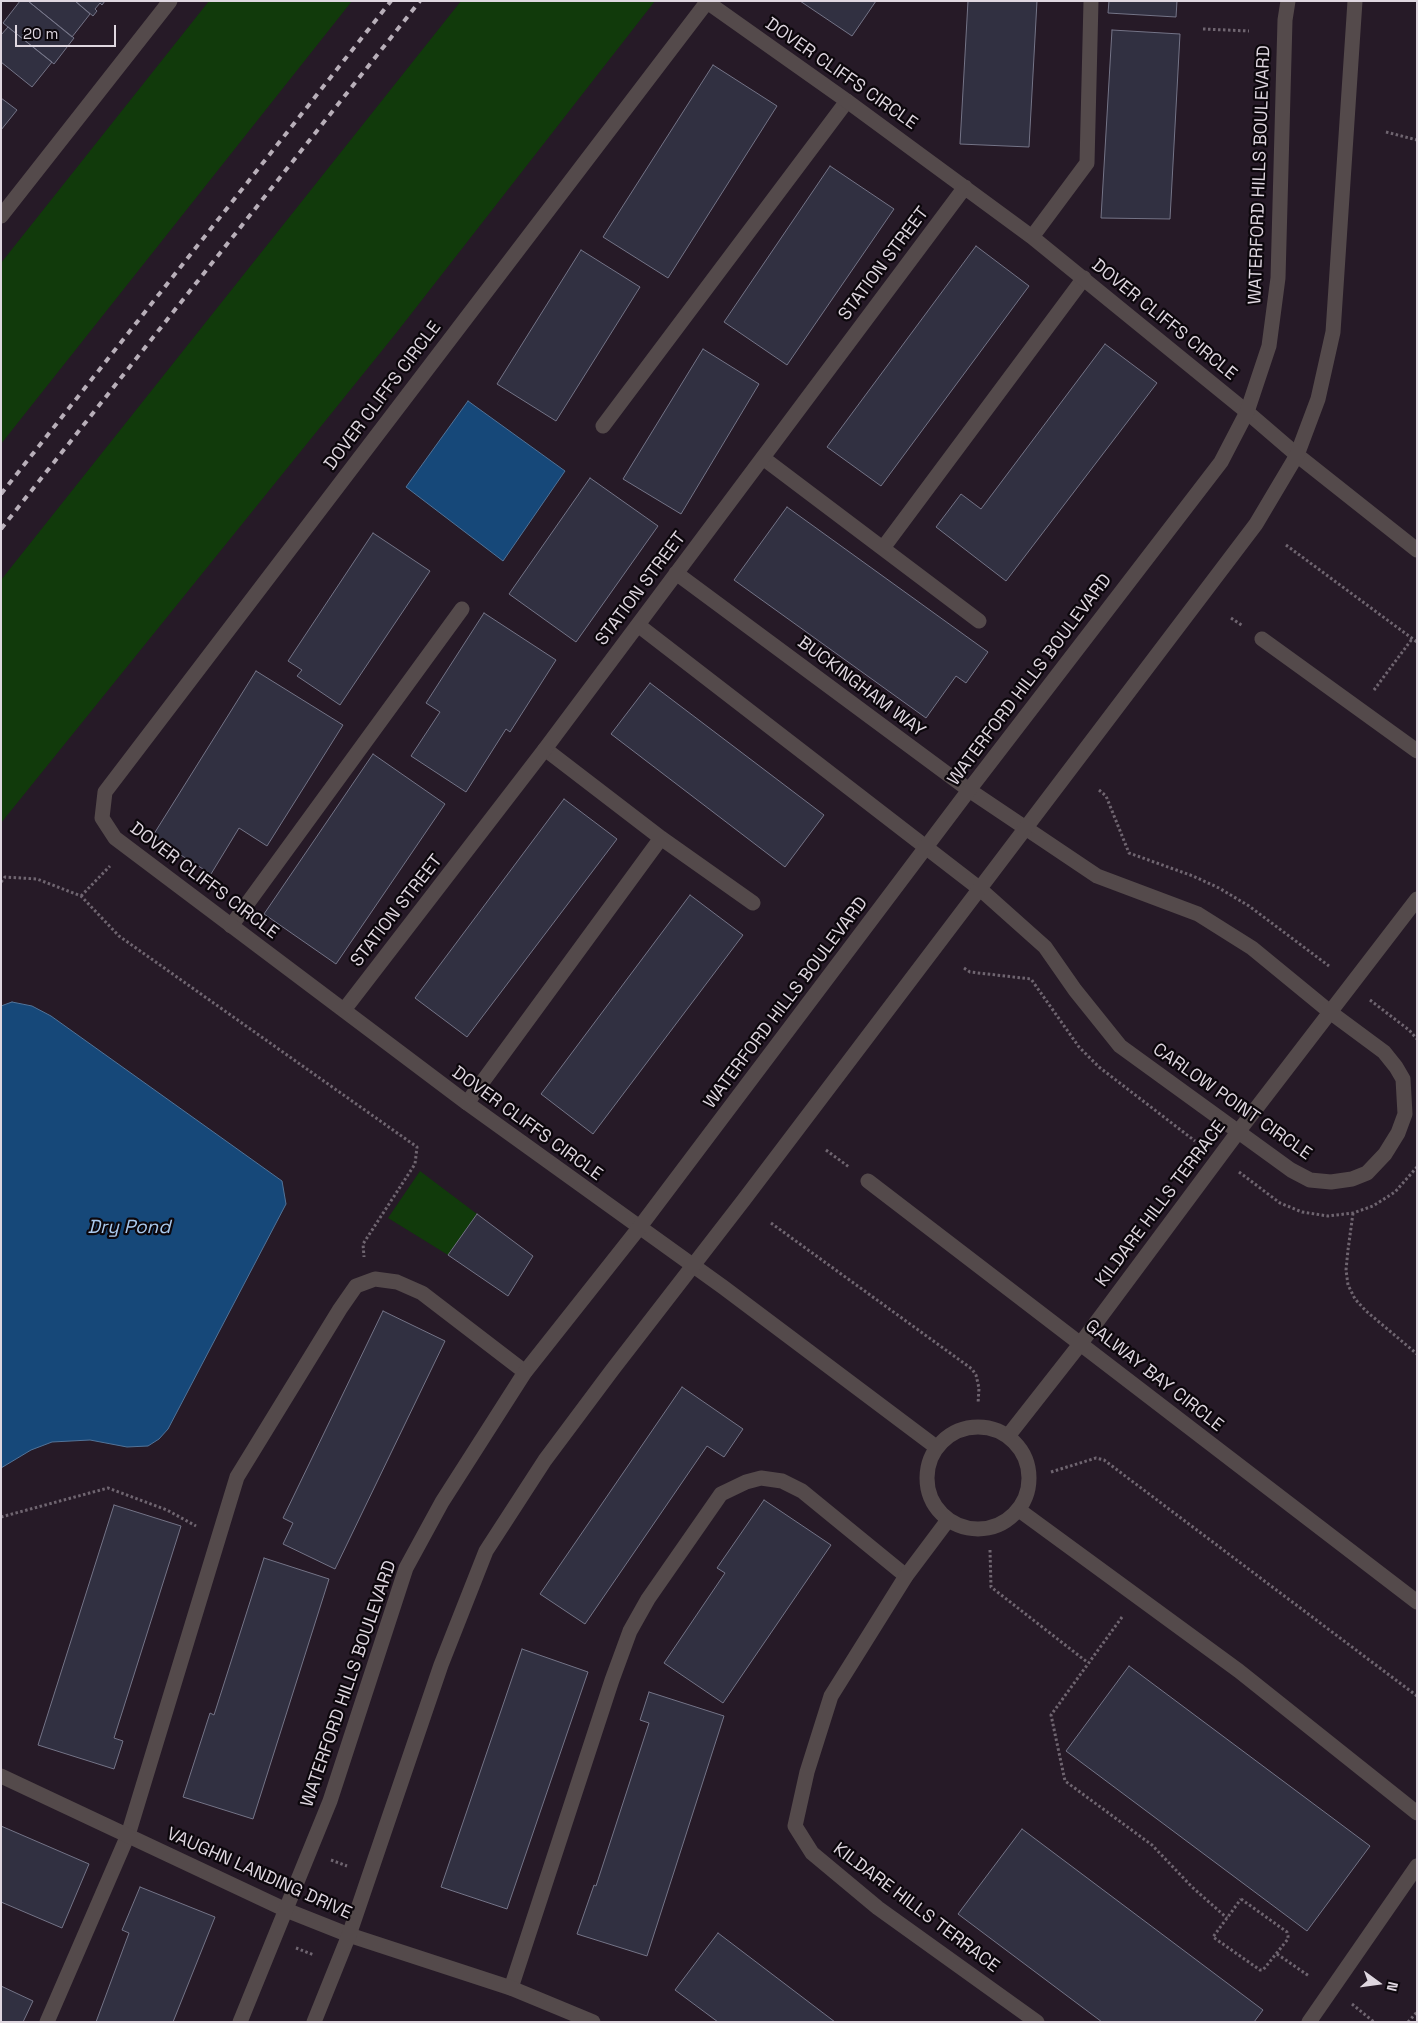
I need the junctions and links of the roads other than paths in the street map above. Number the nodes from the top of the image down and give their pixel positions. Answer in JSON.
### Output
{"nodes":[{"id":1,"x":170,"y":1,"type":"edge"},
{"id":2,"x":1091,"y":1,"type":"edge"},
{"id":3,"x":1288,"y":1,"type":"edge"},
{"id":4,"x":1355,"y":1,"type":"edge"},
{"id":5,"x":707,"y":2,"type":"edge"},
{"id":6,"x":848,"y":101,"type":"junction"},
{"id":7,"x":965,"y":187,"type":"junction"},
{"id":8,"x":1,"y":216,"type":"edge"},
{"id":9,"x":1032,"y":237,"type":"junction"},
{"id":10,"x":1084,"y":278,"type":"junction"},
{"id":11,"x":1247,"y":412,"type":"junction"},
{"id":12,"x":603,"y":426,"type":"dead end"},
{"id":13,"x":1297,"y":455,"type":"junction"},
{"id":14,"x":763,"y":458,"type":"junction"},
{"id":15,"x":883,"y":548,"type":"junction"},
{"id":16,"x":1417,"y":550,"type":"edge"},
{"id":17,"x":676,"y":573,"type":"junction"},
{"id":18,"x":462,"y":610,"type":"dead end"},
{"id":19,"x":978,"y":621,"type":"dead end"},
{"id":20,"x":638,"y":625,"type":"junction"},
{"id":21,"x":1262,"y":639,"type":"dead end"},
{"id":22,"x":545,"y":749,"type":"junction"},
{"id":23,"x":1417,"y":751,"type":"edge"},
{"id":24,"x":969,"y":790,"type":"junction"},
{"id":25,"x":1025,"y":828,"type":"junction"},
{"id":26,"x":662,"y":838,"type":"junction"},
{"id":27,"x":927,"y":848,"type":"junction"},
{"id":28,"x":980,"y":889,"type":"junction"},
{"id":29,"x":1417,"y":899,"type":"edge"},
{"id":30,"x":753,"y":903,"type":"dead end"},
{"id":31,"x":232,"y":926,"type":"junction"},
{"id":32,"x":344,"y":1010,"type":"junction"},
{"id":33,"x":1330,"y":1012,"type":"junction"},
{"id":34,"x":467,"y":1103,"type":"junction"},
{"id":35,"x":1238,"y":1132,"type":"junction"},
{"id":36,"x":868,"y":1181,"type":"dead end"},
{"id":37,"x":638,"y":1228,"type":"junction"},
{"id":38,"x":694,"y":1266,"type":"junction"},
{"id":39,"x":1081,"y":1343,"type":"junction"},
{"id":40,"x":525,"y":1372,"type":"junction"},
{"id":41,"x":1008,"y":1436,"type":"junction"},
{"id":42,"x":936,"y":1447,"type":"junction"},
{"id":43,"x":1019,"y":1510,"type":"junction"},
{"id":44,"x":948,"y":1520,"type":"junction"},
{"id":45,"x":906,"y":1576,"type":"junction"},
{"id":46,"x":1417,"y":1602,"type":"edge"},
{"id":47,"x":1,"y":1776,"type":"edge"},
{"id":48,"x":1417,"y":1813,"type":"edge"},
{"id":49,"x":128,"y":1835,"type":"junction"},
{"id":50,"x":1417,"y":1866,"type":"edge"},
{"id":51,"x":286,"y":1910,"type":"junction"},
{"id":52,"x":349,"y":1935,"type":"junction"},
{"id":53,"x":510,"y":1988,"type":"junction"},
{"id":54,"x":47,"y":2022,"type":"edge"},
{"id":55,"x":240,"y":2022,"type":"edge"},
{"id":56,"x":314,"y":2022,"type":"edge"},
{"id":57,"x":593,"y":2022,"type":"edge"},
{"id":58,"x":1037,"y":2022,"type":"edge"},
{"id":59,"x":1309,"y":2022,"type":"edge"}],
"edges":[{"from":1,"to":8,"type":"street"},
{"from":2,"to":9,"type":"street"},
{"from":3,"to":11,"type":"street","name":"WATERFORD HILLS BOULEVARD"},
{"from":4,"to":13,"type":"street"},
{"from":5,"to":6,"type":"street","name":"DOVER CLIFFS CIRCLE"},
{"from":5,"to":31,"type":"street","name":"DOVER CLIFFS CIRCLE"},
{"from":6,"to":7,"type":"street","name":"DOVER CLIFFS CIRCLE"},
{"from":6,"to":12,"type":"street"},
{"from":7,"to":9,"type":"street","name":"DOVER CLIFFS CIRCLE"},
{"from":7,"to":14,"type":"street","name":"STATION STREET"},
{"from":9,"to":10,"type":"street","name":"DOVER CLIFFS CIRCLE"},
{"from":10,"to":11,"type":"street","name":"DOVER CLIFFS CIRCLE"},
{"from":10,"to":15,"type":"street"},
{"from":11,"to":13,"type":"street","name":"DOVER CLIFFS CIRCLE"},
{"from":11,"to":24,"type":"street","name":"WATERFORD HILLS BOULEVARD"},
{"from":13,"to":16,"type":"street"},
{"from":13,"to":25,"type":"street"},
{"from":14,"to":15,"type":"street"},
{"from":14,"to":17,"type":"street","name":"STATION STREET"},
{"from":15,"to":19,"type":"street"},
{"from":17,"to":20,"type":"street","name":"STATION STREET"},
{"from":17,"to":24,"type":"street","name":"BUCKINGHAM WAY"},
{"from":18,"to":31,"type":"street"},
{"from":20,"to":22,"type":"street","name":"STATION STREET"},
{"from":20,"to":27,"type":"street"},
{"from":21,"to":23,"type":"street"},
{"from":22,"to":26,"type":"street"},
{"from":22,"to":32,"type":"street","name":"STATION STREET"},
{"from":24,"to":25,"type":"street","name":"BUCKINGHAM WAY"},
{"from":24,"to":27,"type":"street","name":"WATERFORD HILLS BOULEVARD"},
{"from":25,"to":28,"type":"street"},
{"from":25,"to":33,"type":"street","name":"CARLOW POINT CIRCLE"},
{"from":26,"to":30,"type":"street"},
{"from":26,"to":34,"type":"street"},
{"from":27,"to":28,"type":"street","name":"CARLOW POINT CIRCLE"},
{"from":27,"to":37,"type":"street","name":"WATERFORD HILLS BOULEVARD"},
{"from":28,"to":35,"type":"street","name":"CARLOW POINT CIRCLE"},
{"from":28,"to":38,"type":"street"},
{"from":29,"to":33,"type":"street","name":"KILDARE HILLS TERRACE"},
{"from":31,"to":32,"type":"street","name":"DOVER CLIFFS CIRCLE"},
{"from":32,"to":34,"type":"street","name":"DOVER CLIFFS CIRCLE"},
{"from":33,"to":35,"type":"street","name":"KILDARE HILLS TERRACE"},
{"from":33,"to":35,"type":"street","name":"CARLOW POINT CIRCLE"},
{"from":34,"to":37,"type":"street","name":"DOVER CLIFFS CIRCLE"},
{"from":35,"to":39,"type":"street","name":"KILDARE HILLS TERRACE"},
{"from":36,"to":39,"type":"street","name":"GALWAY BAY CIRCLE"},
{"from":37,"to":38,"type":"street","name":"DOVER CLIFFS CIRCLE"},
{"from":37,"to":40,"type":"street","name":"WATERFORD HILLS BOULEVARD"},
{"from":38,"to":42,"type":"street"},
{"from":38,"to":52,"type":"street"},
{"from":39,"to":41,"type":"street","name":"KILDARE HILLS TERRACE"},
{"from":39,"to":46,"type":"street","name":"GALWAY BAY CIRCLE"},
{"from":40,"to":49,"type":"street"},
{"from":40,"to":51,"type":"street","name":"WATERFORD HILLS BOULEVARD"},
{"from":41,"to":42,"type":"street"},
{"from":41,"to":43,"type":"street"},
{"from":42,"to":44,"type":"street"},
{"from":43,"to":44,"type":"street"},
{"from":43,"to":48,"type":"street"},
{"from":44,"to":45,"type":"street","name":"KILDARE HILLS TERRACE"},
{"from":45,"to":53,"type":"street"},
{"from":45,"to":58,"type":"street","name":"KILDARE HILLS TERRACE"},
{"from":47,"to":49,"type":"street","name":"VAUGHN LANDING DRIVE"},
{"from":49,"to":51,"type":"street","name":"VAUGHN LANDING DRIVE"},
{"from":49,"to":54,"type":"street"},
{"from":50,"to":59,"type":"street"},
{"from":51,"to":52,"type":"street","name":"VAUGHN LANDING DRIVE"},
{"from":51,"to":55,"type":"street","name":"WATERFORD HILLS BOULEVARD"},
{"from":52,"to":53,"type":"street","name":"VAUGHN LANDING DRIVE"},
{"from":52,"to":56,"type":"street"},
{"from":53,"to":57,"type":"street","name":"VAUGHN LANDING DRIVE"}]}
